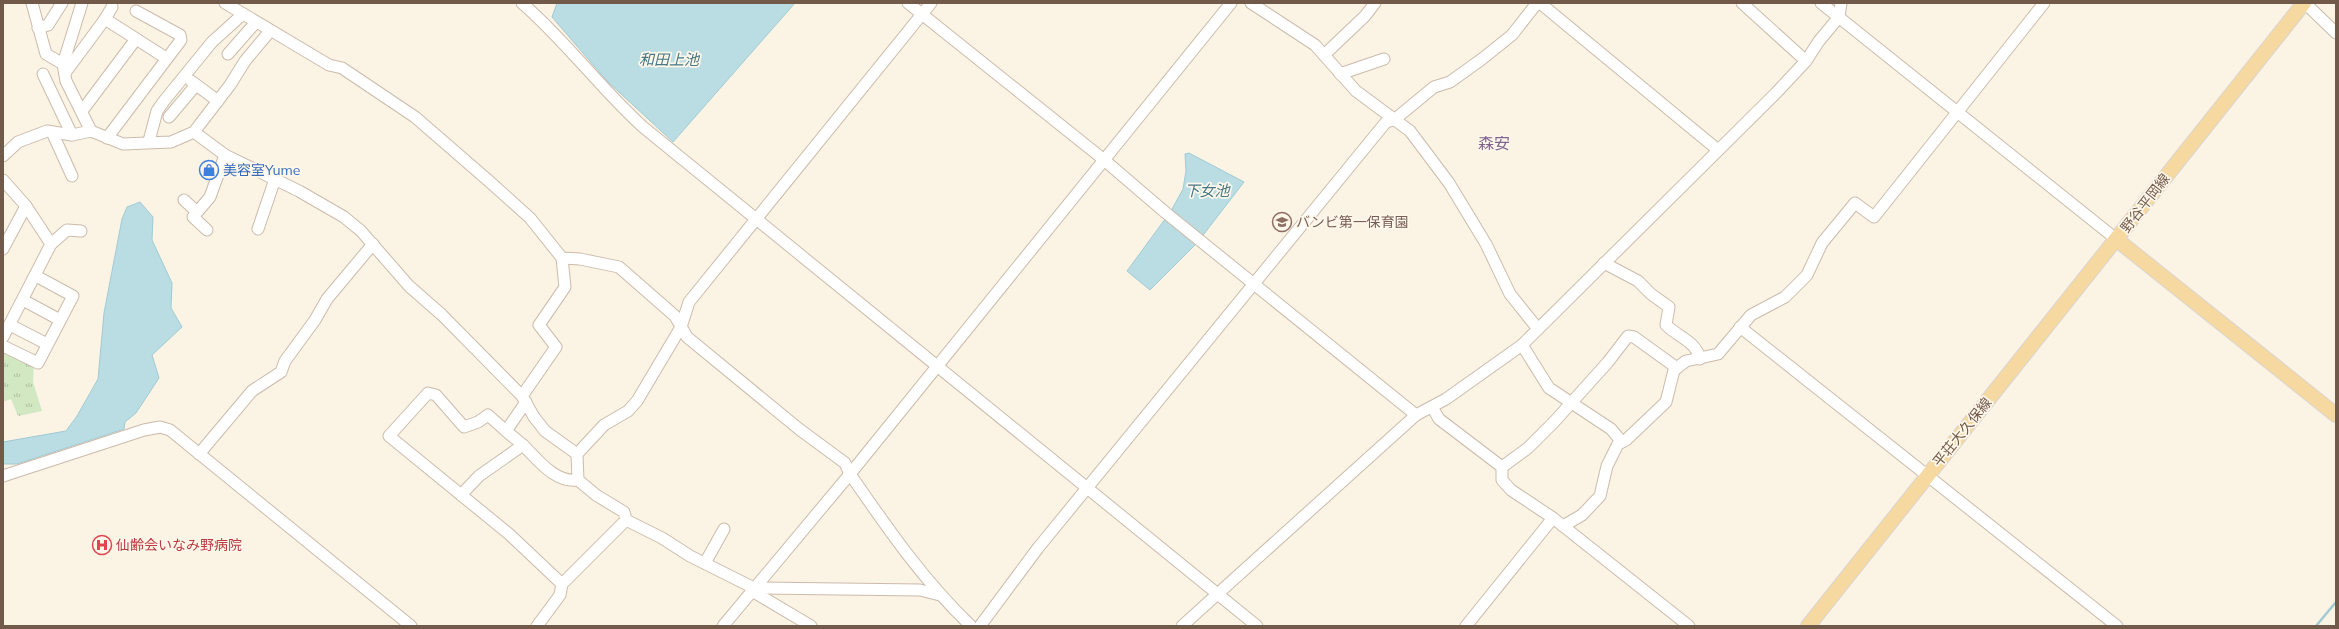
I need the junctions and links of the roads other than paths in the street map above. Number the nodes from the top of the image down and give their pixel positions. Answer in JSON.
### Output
{"nodes":[{"id":1,"x":32,"y":3,"type":"edge"},
{"id":2,"x":62,"y":3,"type":"edge"},
{"id":3,"x":82,"y":3,"type":"edge"},
{"id":4,"x":225,"y":3,"type":"edge"},
{"id":5,"x":522,"y":3,"type":"edge"},
{"id":6,"x":908,"y":3,"type":"edge"},
{"id":7,"x":931,"y":3,"type":"edge"},
{"id":8,"x":1230,"y":3,"type":"edge"},
{"id":9,"x":1251,"y":3,"type":"edge"},
{"id":10,"x":1374,"y":3,"type":"edge"},
{"id":11,"x":1537,"y":3,"type":"edge"},
{"id":12,"x":1540,"y":3,"type":"edge"},
{"id":13,"x":1742,"y":3,"type":"edge"},
{"id":14,"x":1821,"y":3,"type":"edge"},
{"id":15,"x":1841,"y":3,"type":"edge"},
{"id":16,"x":2044,"y":3,"type":"edge"},
{"id":17,"x":2304,"y":3,"type":"edge"},
{"id":18,"x":112,"y":7,"type":"dead end"},
{"id":19,"x":136,"y":12,"type":"dead end"},
{"id":20,"x":243,"y":14,"type":"junction"},
{"id":21,"x":922,"y":14,"type":"junction"},
{"id":22,"x":1839,"y":17,"type":"junction"},
{"id":23,"x":105,"y":19,"type":"junction"},
{"id":24,"x":256,"y":22,"type":"junction"},
{"id":25,"x":38,"y":28,"type":"junction"},
{"id":26,"x":270,"y":31,"type":"junction"},
{"id":27,"x":2336,"y":33,"type":"edge"},
{"id":28,"x":136,"y":39,"type":"junction"},
{"id":29,"x":228,"y":54,"type":"dead end"},
{"id":30,"x":1324,"y":55,"type":"junction"},
{"id":31,"x":166,"y":58,"type":"junction"},
{"id":32,"x":1384,"y":59,"type":"dead end"},
{"id":33,"x":1806,"y":61,"type":"junction"},
{"id":34,"x":64,"y":69,"type":"junction"},
{"id":35,"x":43,"y":74,"type":"dead end"},
{"id":36,"x":1340,"y":74,"type":"junction"},
{"id":37,"x":218,"y":101,"type":"junction"},
{"id":38,"x":82,"y":111,"type":"junction"},
{"id":39,"x":1958,"y":112,"type":"junction"},
{"id":40,"x":169,"y":117,"type":"dead end"},
{"id":41,"x":1394,"y":120,"type":"junction"},
{"id":42,"x":91,"y":131,"type":"junction"},
{"id":43,"x":52,"y":132,"type":"junction"},
{"id":44,"x":194,"y":132,"type":"junction"},
{"id":45,"x":72,"y":135,"type":"junction"},
{"id":46,"x":107,"y":138,"type":"junction"},
{"id":47,"x":149,"y":141,"type":"junction"},
{"id":48,"x":1718,"y":150,"type":"junction"},
{"id":49,"x":3,"y":155,"type":"edge"},
{"id":50,"x":225,"y":156,"type":"junction"},
{"id":51,"x":1104,"y":159,"type":"junction"},
{"id":52,"x":72,"y":176,"type":"dead end"},
{"id":53,"x":275,"y":179,"type":"junction"},
{"id":54,"x":3,"y":180,"type":"edge"},
{"id":55,"x":184,"y":200,"type":"dead end"},
{"id":56,"x":26,"y":206,"type":"junction"},
{"id":57,"x":197,"y":212,"type":"junction"},
{"id":58,"x":754,"y":220,"type":"junction"},
{"id":59,"x":258,"y":229,"type":"dead end"},
{"id":60,"x":207,"y":230,"type":"dead end"},
{"id":61,"x":81,"y":231,"type":"dead end"},
{"id":62,"x":2116,"y":239,"type":"junction"},
{"id":63,"x":51,"y":244,"type":"junction"},
{"id":64,"x":373,"y":244,"type":"junction"},
{"id":65,"x":3,"y":249,"type":"edge"},
{"id":66,"x":562,"y":258,"type":"junction"},
{"id":67,"x":1604,"y":263,"type":"junction"},
{"id":68,"x":36,"y":276,"type":"junction"},
{"id":69,"x":1255,"y":283,"type":"junction"},
{"id":70,"x":23,"y":300,"type":"junction"},
{"id":71,"x":60,"y":320,"type":"junction"},
{"id":72,"x":10,"y":325,"type":"junction"},
{"id":73,"x":681,"y":326,"type":"junction"},
{"id":74,"x":1740,"y":327,"type":"junction"},
{"id":75,"x":1538,"y":329,"type":"junction"},
{"id":76,"x":3,"y":337,"type":"edge"},
{"id":77,"x":47,"y":344,"type":"junction"},
{"id":78,"x":3,"y":346,"type":"edge"},
{"id":79,"x":1522,"y":346,"type":"junction"},
{"id":80,"x":1700,"y":359,"type":"junction"},
{"id":81,"x":936,"y":366,"type":"junction"},
{"id":82,"x":1677,"y":368,"type":"junction"},
{"id":83,"x":524,"y":399,"type":"junction"},
{"id":84,"x":1572,"y":402,"type":"junction"},
{"id":85,"x":1432,"y":407,"type":"junction"},
{"id":86,"x":1416,"y":415,"type":"junction"},
{"id":87,"x":2336,"y":415,"type":"edge"},
{"id":88,"x":506,"y":431,"type":"junction"},
{"id":89,"x":1622,"y":442,"type":"junction"},
{"id":90,"x":523,"y":445,"type":"junction"},
{"id":91,"x":200,"y":454,"type":"junction"},
{"id":92,"x":577,"y":454,"type":"junction"},
{"id":93,"x":1502,"y":467,"type":"junction"},
{"id":94,"x":850,"y":474,"type":"junction"},
{"id":95,"x":1927,"y":475,"type":"junction"},
{"id":96,"x":3,"y":476,"type":"edge"},
{"id":97,"x":578,"y":480,"type":"junction"},
{"id":98,"x":1089,"y":489,"type":"junction"},
{"id":99,"x":461,"y":495,"type":"junction"},
{"id":100,"x":1552,"y":518,"type":"junction"},
{"id":101,"x":626,"y":520,"type":"junction"},
{"id":102,"x":1563,"y":526,"type":"junction"},
{"id":103,"x":724,"y":529,"type":"dead end"},
{"id":104,"x":704,"y":563,"type":"junction"},
{"id":105,"x":562,"y":584,"type":"junction"},
{"id":106,"x":753,"y":590,"type":"junction"},
{"id":107,"x":1217,"y":594,"type":"junction"},
{"id":108,"x":940,"y":595,"type":"junction"},
{"id":109,"x":411,"y":626,"type":"edge"},
{"id":110,"x":537,"y":626,"type":"edge"},
{"id":111,"x":723,"y":626,"type":"edge"},
{"id":112,"x":811,"y":626,"type":"edge"},
{"id":113,"x":971,"y":626,"type":"edge"},
{"id":114,"x":980,"y":626,"type":"edge"},
{"id":115,"x":1182,"y":626,"type":"edge"},
{"id":116,"x":1256,"y":626,"type":"edge"},
{"id":117,"x":1466,"y":626,"type":"edge"},
{"id":118,"x":1689,"y":626,"type":"edge"},
{"id":119,"x":1808,"y":626,"type":"edge"},
{"id":120,"x":2117,"y":626,"type":"edge"}],
"edges":[{"from":1,"to":25,"type":"street"},
{"from":2,"to":25,"type":"street"},
{"from":3,"to":34,"type":"street"},
{"from":4,"to":20,"type":"street"},
{"from":5,"to":58,"type":"street"},
{"from":6,"to":21,"type":"street"},
{"from":7,"to":21,"type":"street"},
{"from":8,"to":51,"type":"street"},
{"from":9,"to":30,"type":"street"},
{"from":10,"to":30,"type":"street"},
{"from":11,"to":41,"type":"street"},
{"from":12,"to":48,"type":"street"},
{"from":13,"to":33,"type":"street"},
{"from":14,"to":22,"type":"street"},
{"from":15,"to":22,"type":"street"},
{"from":16,"to":39,"type":"street"},
{"from":17,"to":27,"type":"street"},
{"from":17,"to":62,"type":"main road","name":"野谷平岡線"},
{"from":18,"to":23,"type":"street"},
{"from":19,"to":31,"type":"street"},
{"from":20,"to":24,"type":"street"},
{"from":20,"to":47,"type":"street"},
{"from":21,"to":51,"type":"street"},
{"from":21,"to":58,"type":"street"},
{"from":22,"to":33,"type":"street"},
{"from":22,"to":39,"type":"street"},
{"from":23,"to":28,"type":"street"},
{"from":23,"to":34,"type":"street"},
{"from":24,"to":26,"type":"street"},
{"from":24,"to":29,"type":"street"},
{"from":25,"to":34,"type":"street"},
{"from":26,"to":37,"type":"street"},
{"from":26,"to":66,"type":"street"},
{"from":28,"to":31,"type":"street"},
{"from":28,"to":38,"type":"street"},
{"from":30,"to":36,"type":"street"},
{"from":31,"to":46,"type":"street"},
{"from":32,"to":36,"type":"street"},
{"from":33,"to":48,"type":"street"},
{"from":34,"to":38,"type":"street"},
{"from":35,"to":45,"type":"street"},
{"from":36,"to":41,"type":"street"},
{"from":37,"to":40,"type":"street"},
{"from":37,"to":44,"type":"street"},
{"from":38,"to":42,"type":"street"},
{"from":39,"to":62,"type":"street"},
{"from":39,"to":74,"type":"street"},
{"from":41,"to":69,"type":"street"},
{"from":41,"to":75,"type":"street"},
{"from":42,"to":45,"type":"street"},
{"from":42,"to":46,"type":"street"},
{"from":43,"to":45,"type":"street"},
{"from":43,"to":49,"type":"street"},
{"from":43,"to":52,"type":"street"},
{"from":44,"to":47,"type":"street"},
{"from":44,"to":50,"type":"street"},
{"from":46,"to":47,"type":"street"},
{"from":48,"to":67,"type":"street"},
{"from":50,"to":53,"type":"street"},
{"from":50,"to":57,"type":"street"},
{"from":51,"to":69,"type":"street"},
{"from":51,"to":81,"type":"street"},
{"from":53,"to":59,"type":"street"},
{"from":53,"to":64,"type":"street"},
{"from":54,"to":56,"type":"street"},
{"from":55,"to":57,"type":"street"},
{"from":56,"to":63,"type":"street"},
{"from":56,"to":65,"type":"street"},
{"from":57,"to":60,"type":"street"},
{"from":58,"to":73,"type":"street"},
{"from":58,"to":81,"type":"street"},
{"from":61,"to":63,"type":"street"},
{"from":62,"to":87,"type":"main road","name":"野谷平岡線"},
{"from":62,"to":95,"type":"main road","name":"平荘大久保線"},
{"from":63,"to":68,"type":"street"},
{"from":64,"to":83,"type":"street"},
{"from":64,"to":91,"type":"street"},
{"from":66,"to":73,"type":"street"},
{"from":66,"to":83,"type":"street"},
{"from":67,"to":75,"type":"street"},
{"from":67,"to":80,"type":"street"},
{"from":68,"to":70,"type":"street"},
{"from":68,"to":71,"type":"street"},
{"from":69,"to":86,"type":"street"},
{"from":69,"to":98,"type":"street"},
{"from":70,"to":71,"type":"street"},
{"from":70,"to":72,"type":"street"},
{"from":71,"to":77,"type":"street"},
{"from":72,"to":76,"type":"street"},
{"from":72,"to":77,"type":"street"},
{"from":73,"to":92,"type":"street"},
{"from":73,"to":94,"type":"street"},
{"from":74,"to":80,"type":"street"},
{"from":74,"to":95,"type":"street"},
{"from":75,"to":79,"type":"street"},
{"from":77,"to":78,"type":"street"},
{"from":79,"to":84,"type":"street"},
{"from":79,"to":85,"type":"street"},
{"from":80,"to":82,"type":"street"},
{"from":81,"to":94,"type":"street"},
{"from":81,"to":98,"type":"street"},
{"from":82,"to":84,"type":"street"},
{"from":82,"to":89,"type":"street"},
{"from":83,"to":88,"type":"street"},
{"from":83,"to":92,"type":"street"},
{"from":84,"to":89,"type":"street"},
{"from":84,"to":93,"type":"street"},
{"from":85,"to":86,"type":"street"},
{"from":85,"to":93,"type":"street"},
{"from":86,"to":107,"type":"street"},
{"from":88,"to":90,"type":"street"},
{"from":88,"to":99,"type":"street"},
{"from":89,"to":102,"type":"street"},
{"from":90,"to":97,"type":"street"},
{"from":90,"to":99,"type":"street"},
{"from":91,"to":96,"type":"street"},
{"from":91,"to":109,"type":"street"},
{"from":92,"to":97,"type":"street"},
{"from":93,"to":100,"type":"street"},
{"from":94,"to":106,"type":"street"},
{"from":94,"to":108,"type":"street"},
{"from":95,"to":119,"type":"main road","name":"平荘大久保線"},
{"from":95,"to":120,"type":"street"},
{"from":97,"to":101,"type":"street"},
{"from":98,"to":107,"type":"street"},
{"from":98,"to":114,"type":"street"},
{"from":99,"to":105,"type":"street"},
{"from":100,"to":102,"type":"street"},
{"from":100,"to":117,"type":"street"},
{"from":101,"to":104,"type":"street"},
{"from":101,"to":105,"type":"street"},
{"from":102,"to":118,"type":"street"},
{"from":103,"to":104,"type":"street"},
{"from":104,"to":106,"type":"street"},
{"from":105,"to":110,"type":"street"},
{"from":106,"to":108,"type":"street"},
{"from":106,"to":111,"type":"street"},
{"from":106,"to":112,"type":"street"},
{"from":107,"to":115,"type":"street"},
{"from":107,"to":116,"type":"street"},
{"from":108,"to":113,"type":"street"}]}
